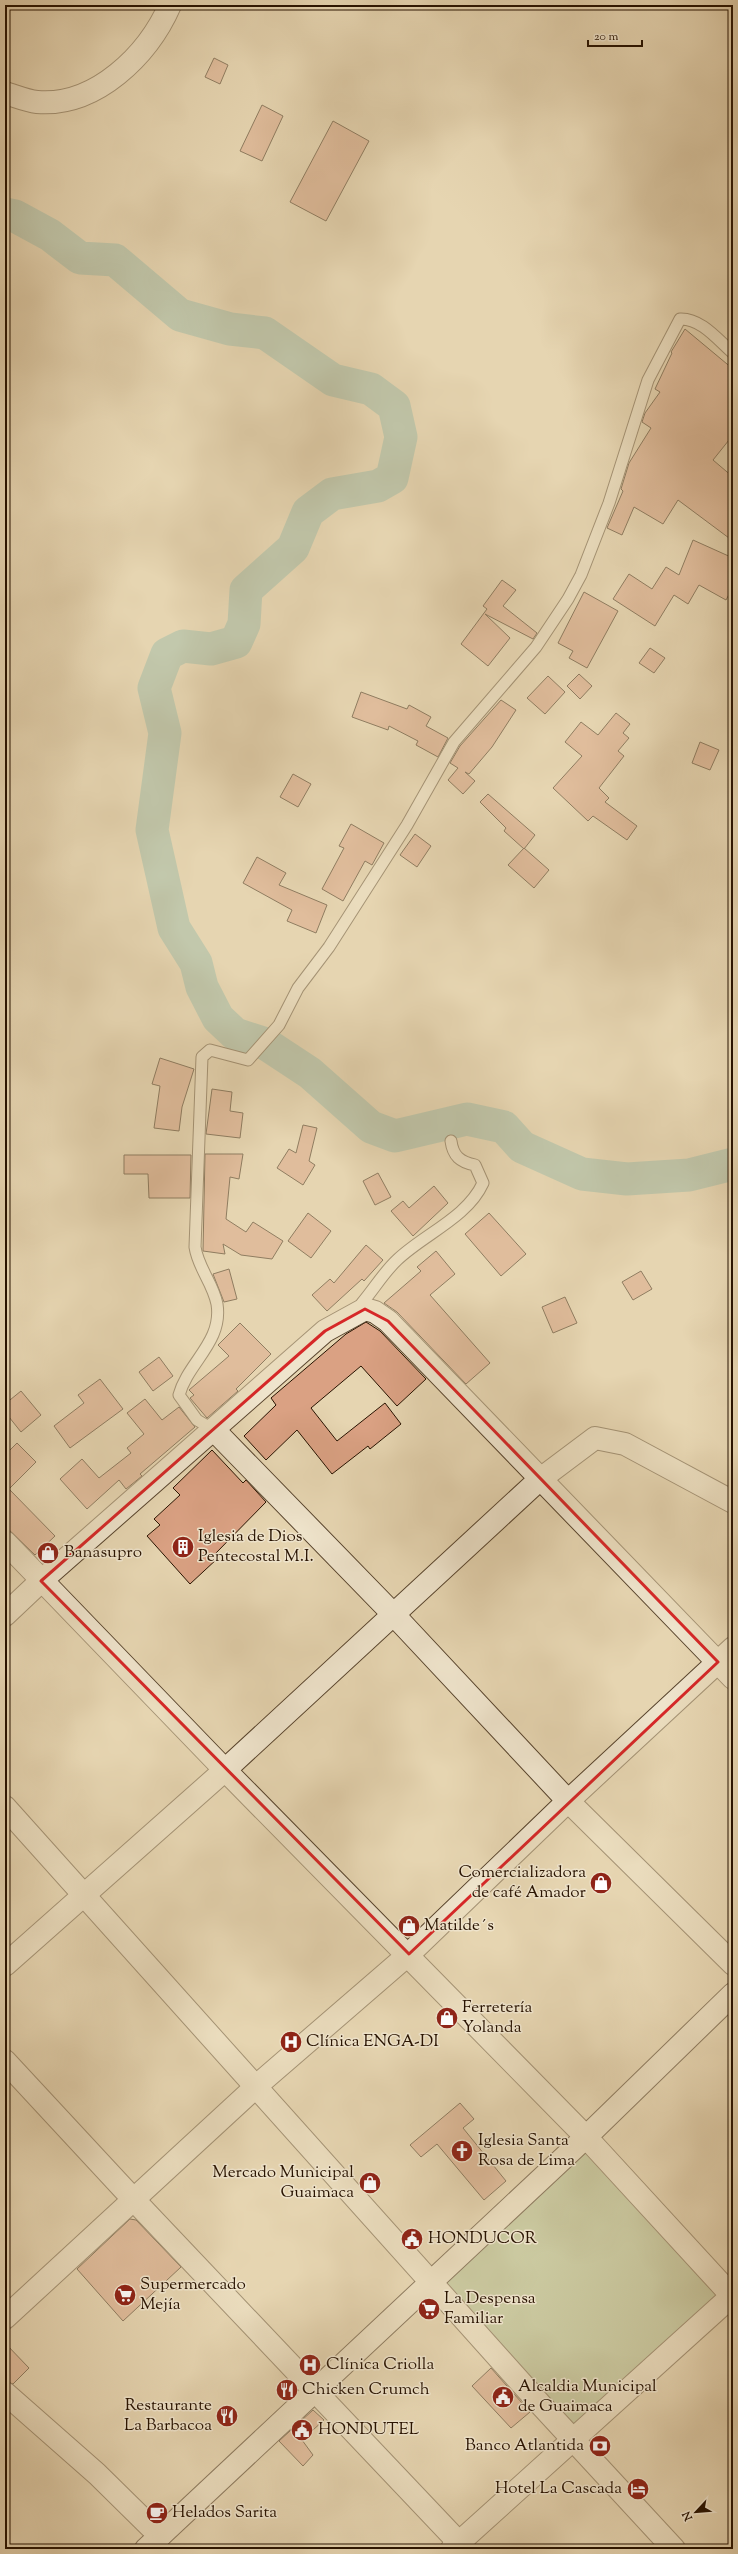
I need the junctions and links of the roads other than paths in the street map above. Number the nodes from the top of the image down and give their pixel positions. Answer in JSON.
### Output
{"nodes":[{"id":1,"x":170,"y":5,"type":"edge"},
{"id":2,"x":5,"y":93,"type":"edge"},
{"id":3,"x":733,"y":353,"type":"edge"},
{"id":4,"x":450,"y":1141,"type":"dead end"},
{"id":5,"x":365,"y":1309,"type":"junction"},
{"id":6,"x":214,"y":1430,"type":"junction"},
{"id":7,"x":541,"y":1479,"type":"junction"},
{"id":8,"x":733,"y":1502,"type":"edge"},
{"id":9,"x":5,"y":1542,"type":"edge"},
{"id":10,"x":41,"y":1581,"type":"junction"},
{"id":11,"x":5,"y":1615,"type":"edge"},
{"id":12,"x":394,"y":1615,"type":"junction"},
{"id":13,"x":726,"y":1655,"type":"edge"},
{"id":14,"x":733,"y":1678,"type":"edge"},
{"id":15,"x":225,"y":1770,"type":"junction"},
{"id":16,"x":568,"y":1801,"type":"junction"},
{"id":17,"x":5,"y":1807,"type":"edge"},
{"id":18,"x":85,"y":1894,"type":"junction"},
{"id":19,"x":408,"y":1954,"type":"junction"},
{"id":20,"x":733,"y":1964,"type":"edge"},
{"id":21,"x":5,"y":1965,"type":"edge"},
{"id":22,"x":733,"y":1994,"type":"edge"},
{"id":23,"x":5,"y":2061,"type":"edge"},
{"id":24,"x":257,"y":2086,"type":"junction"},
{"id":25,"x":586,"y":2137,"type":"junction"},
{"id":26,"x":134,"y":2200,"type":"junction"},
{"id":27,"x":432,"y":2281,"type":"junction"},
{"id":28,"x":733,"y":2296,"type":"edge"},
{"id":29,"x":5,"y":2318,"type":"edge"},
{"id":30,"x":315,"y":2391,"type":"junction"},
{"id":31,"x":5,"y":2393,"type":"edge"},
{"id":32,"x":573,"y":2440,"type":"junction"},
{"id":33,"x":153,"y":2543,"type":"edge"},
{"id":34,"x":458,"y":2547,"type":"edge"},
{"id":35,"x":674,"y":2549,"type":"edge"}],
"edges":[{"from":1,"to":2,"type":"street"},
{"from":3,"to":6,"type":"lane"},
{"from":4,"to":5,"type":"lane"},
{"from":5,"to":6,"type":"street"},
{"from":5,"to":7,"type":"street"},
{"from":6,"to":10,"type":"street"},
{"from":6,"to":12,"type":"street"},
{"from":7,"to":8,"type":"street"},
{"from":7,"to":12,"type":"street"},
{"from":7,"to":13,"type":"street"},
{"from":9,"to":10,"type":"street"},
{"from":10,"to":11,"type":"street"},
{"from":10,"to":15,"type":"street"},
{"from":12,"to":15,"type":"street"},
{"from":12,"to":16,"type":"street"},
{"from":13,"to":14,"type":"street"},
{"from":13,"to":16,"type":"street"},
{"from":15,"to":18,"type":"street"},
{"from":15,"to":19,"type":"street"},
{"from":16,"to":19,"type":"street"},
{"from":16,"to":20,"type":"street"},
{"from":17,"to":18,"type":"street"},
{"from":18,"to":21,"type":"street"},
{"from":18,"to":24,"type":"street"},
{"from":19,"to":24,"type":"street"},
{"from":19,"to":25,"type":"street"},
{"from":22,"to":25,"type":"street"},
{"from":23,"to":26,"type":"street"},
{"from":24,"to":26,"type":"street"},
{"from":24,"to":27,"type":"street"},
{"from":25,"to":27,"type":"street"},
{"from":25,"to":28,"type":"street"},
{"from":26,"to":29,"type":"street"},
{"from":26,"to":30,"type":"street"},
{"from":27,"to":30,"type":"street"},
{"from":27,"to":32,"type":"street"},
{"from":28,"to":32,"type":"street"},
{"from":30,"to":33,"type":"street"},
{"from":30,"to":34,"type":"street"},
{"from":31,"to":33,"type":"street"},
{"from":32,"to":34,"type":"street"},
{"from":32,"to":35,"type":"street"}]}
